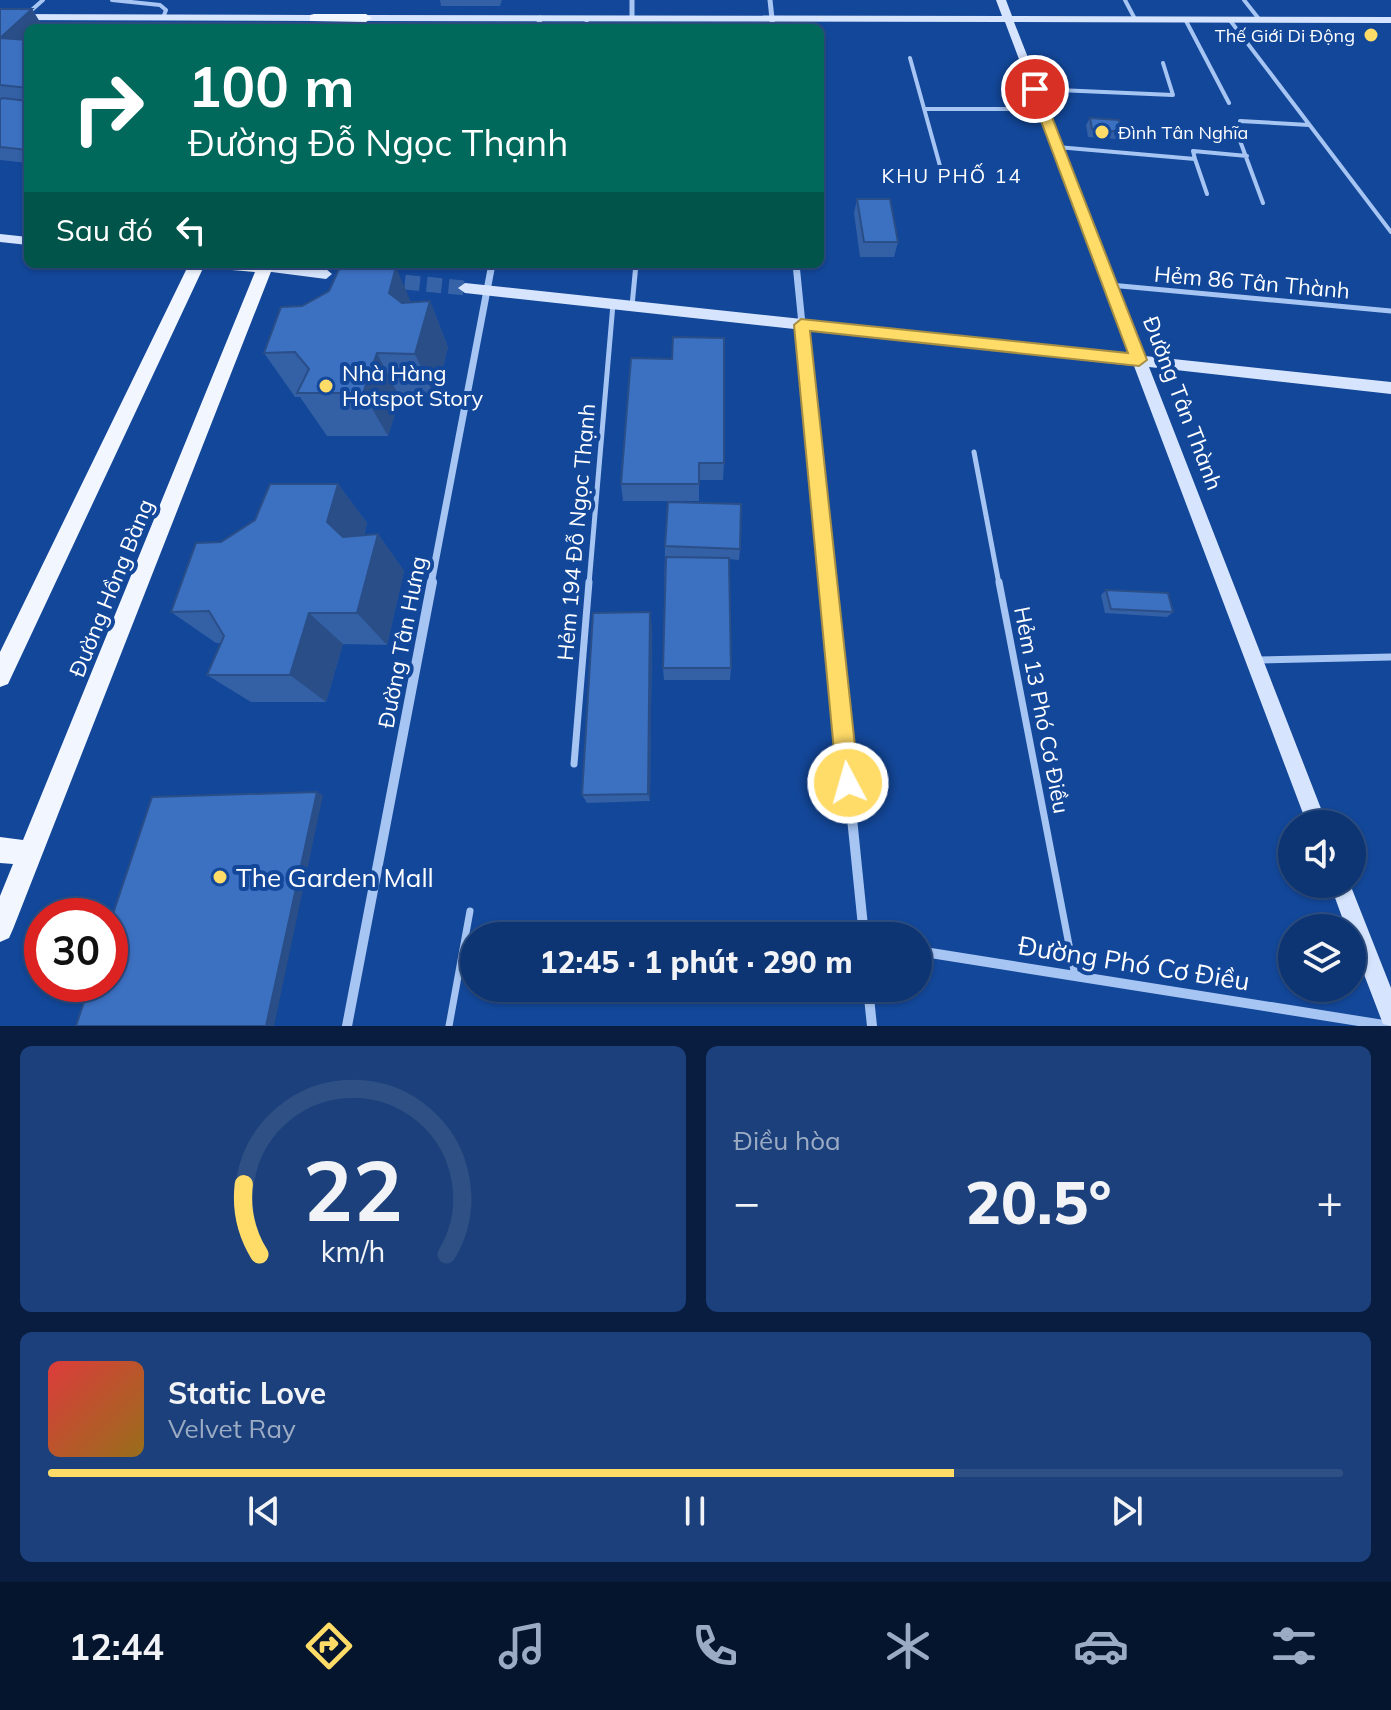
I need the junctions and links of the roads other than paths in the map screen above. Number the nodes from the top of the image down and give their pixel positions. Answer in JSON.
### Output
{"nodes":[{"id":1,"x":43,"y":0,"type":"edge"},
{"id":2,"x":112,"y":0,"type":"edge"},
{"id":3,"x":120,"y":0,"type":"edge"},
{"id":4,"x":323,"y":0,"type":"edge"},
{"id":5,"x":373,"y":0,"type":"edge"},
{"id":6,"x":632,"y":0,"type":"edge"},
{"id":7,"x":770,"y":0,"type":"edge"},
{"id":8,"x":1001,"y":0,"type":"edge"},
{"id":9,"x":1125,"y":0,"type":"edge"},
{"id":10,"x":1244,"y":0,"type":"edge"},
{"id":11,"x":0,"y":17,"type":"edge"},
{"id":12,"x":24,"y":17,"type":"junction"},
{"id":13,"x":163,"y":18,"type":"junction"},
{"id":14,"x":632,"y":18,"type":"junction"},
{"id":15,"x":1008,"y":19,"type":"junction"},
{"id":16,"x":1135,"y":19,"type":"junction"},
{"id":17,"x":1185,"y":19,"type":"junction"},
{"id":18,"x":1229,"y":19,"type":"junction"},
{"id":19,"x":1259,"y":19,"type":"junction"},
{"id":20,"x":1391,"y":20,"type":"edge"},
{"id":21,"x":312,"y":23,"type":"edge"},
{"id":22,"x":364,"y":23,"type":"edge"},
{"id":23,"x":539,"y":23,"type":"edge"},
{"id":24,"x":587,"y":23,"type":"edge"},
{"id":25,"x":772,"y":23,"type":"edge"},
{"id":26,"x":910,"y":58,"type":"dead end"},
{"id":27,"x":1163,"y":63,"type":"dead end"},
{"id":28,"x":1035,"y":89,"type":"junction"},
{"id":29,"x":1229,"y":103,"type":"dead end"},
{"id":30,"x":924,"y":109,"type":"junction"},
{"id":31,"x":1043,"y":109,"type":"junction"},
{"id":32,"x":1309,"y":125,"type":"junction"},
{"id":33,"x":1057,"y":147,"type":"junction"},
{"id":34,"x":1247,"y":156,"type":"junction"},
{"id":35,"x":1195,"y":159,"type":"junction"},
{"id":36,"x":940,"y":166,"type":"dead end"},
{"id":37,"x":1207,"y":194,"type":"dead end"},
{"id":38,"x":1263,"y":203,"type":"dead end"},
{"id":39,"x":1391,"y":232,"type":"edge"},
{"id":40,"x":0,"y":238,"type":"edge"},
{"id":41,"x":24,"y":241,"type":"edge"},
{"id":42,"x":195,"y":268,"type":"edge"},
{"id":43,"x":264,"y":268,"type":"edge"},
{"id":44,"x":280,"y":268,"type":"edge"},
{"id":45,"x":491,"y":268,"type":"edge"},
{"id":46,"x":636,"y":268,"type":"edge"},
{"id":47,"x":796,"y":268,"type":"edge"},
{"id":48,"x":326,"y":274,"type":"dead end"},
{"id":49,"x":1110,"y":285,"type":"junction"},
{"id":50,"x":465,"y":288,"type":"tunnel mouth"},
{"id":51,"x":487,"y":291,"type":"junction"},
{"id":52,"x":613,"y":304,"type":"junction"},
{"id":53,"x":632,"y":306,"type":"junction"},
{"id":54,"x":1391,"y":311,"type":"edge"},
{"id":55,"x":801,"y":325,"type":"junction"},
{"id":56,"x":1139,"y":360,"type":"junction"},
{"id":57,"x":1391,"y":388,"type":"edge"},
{"id":58,"x":974,"y":452,"type":"dead end"},
{"id":59,"x":1391,"y":657,"type":"edge"},
{"id":60,"x":1254,"y":660,"type":"junction"},
{"id":61,"x":0,"y":676,"type":"edge"},
{"id":62,"x":574,"y":764,"type":"dead end"},
{"id":63,"x":1312,"y":810,"type":"edge"},
{"id":64,"x":0,"y":850,"type":"edge"},
{"id":65,"x":30,"y":853,"type":"junction"},
{"id":66,"x":1345,"y":898,"type":"edge"},
{"id":67,"x":470,"y":911,"type":"dead end"},
{"id":68,"x":863,"y":922,"type":"edge"},
{"id":69,"x":0,"y":929,"type":"edge"},
{"id":70,"x":932,"y":953,"type":"edge"},
{"id":71,"x":1075,"y":976,"type":"junction"},
{"id":72,"x":869,"y":1002,"type":"edge"},
{"id":73,"x":1391,"y":1016,"type":"edge"},
{"id":74,"x":347,"y":1026,"type":"edge"},
{"id":75,"x":449,"y":1026,"type":"edge"},
{"id":76,"x":872,"y":1026,"type":"edge"},
{"id":77,"x":1390,"y":1026,"type":"edge"}],
"edges":[{"from":1,"to":12,"type":"lane"},
{"from":2,"to":3,"type":"lane"},
{"from":3,"to":13,"type":"lane"},
{"from":4,"to":21,"type":"main road"},
{"from":5,"to":22,"type":"main road"},
{"from":6,"to":14,"type":"street"},
{"from":7,"to":25,"type":"street"},
{"from":8,"to":15,"type":"street","name":"Đường Tân Thành"},
{"from":9,"to":16,"type":"lane"},
{"from":10,"to":19,"type":"lane"},
{"from":11,"to":12,"type":"street"},
{"from":12,"to":13,"type":"street"},
{"from":13,"to":21,"type":"street"},
{"from":14,"to":24,"type":"street"},
{"from":14,"to":25,"type":"street"},
{"from":15,"to":16,"type":"street"},
{"from":15,"to":25,"type":"street"},
{"from":15,"to":28,"type":"street","name":"Đường Tân Thành"},
{"from":16,"to":17,"type":"street"},
{"from":17,"to":18,"type":"street"},
{"from":17,"to":29,"type":"lane"},
{"from":18,"to":19,"type":"street"},
{"from":18,"to":32,"type":"lane"},
{"from":19,"to":20,"type":"street"},
{"from":21,"to":22,"type":"main road"},
{"from":22,"to":23,"type":"street"},
{"from":23,"to":24,"type":"street"},
{"from":26,"to":30,"type":"lane"},
{"from":27,"to":28,"type":"lane"},
{"from":28,"to":31,"type":"street","name":"Đường Tân Thành"},
{"from":30,"to":31,"type":"lane"},
{"from":30,"to":36,"type":"lane"},
{"from":31,"to":33,"type":"street","name":"Đường Tân Thành"},
{"from":32,"to":34,"type":"lane"},
{"from":32,"to":39,"type":"lane"},
{"from":33,"to":35,"type":"lane"},
{"from":33,"to":49,"type":"street","name":"Đường Tân Thành"},
{"from":34,"to":35,"type":"lane"},
{"from":34,"to":38,"type":"lane"},
{"from":35,"to":37,"type":"lane"},
{"from":40,"to":41,"type":"street"},
{"from":42,"to":61,"type":"main road"},
{"from":43,"to":65,"type":"main road","name":"Đường Hồng Bàng"},
{"from":44,"to":48,"type":"street"},
{"from":45,"to":51,"type":"street","name":"Đường Tân Hưng"},
{"from":46,"to":53,"type":"lane"},
{"from":47,"to":55,"type":"street"},
{"from":49,"to":54,"type":"lane","name":"Hẻm 86 Tân Thành"},
{"from":49,"to":56,"type":"street","name":"Đường Tân Thành"},
{"from":50,"to":51,"type":"street"},
{"from":51,"to":52,"type":"street"},
{"from":51,"to":74,"type":"street","name":"Đường Tân Hưng"},
{"from":52,"to":53,"type":"street"},
{"from":52,"to":62,"type":"lane","name":"Hẻm 194 Đỗ Ngọc Thạnh"},
{"from":53,"to":55,"type":"street"},
{"from":55,"to":56,"type":"street"},
{"from":55,"to":68,"type":"street"},
{"from":56,"to":57,"type":"street"},
{"from":56,"to":60,"type":"street","name":"Đường Tân Thành"},
{"from":58,"to":71,"type":"lane","name":"Hẻm 13 Phó Cơ Điều"},
{"from":59,"to":60,"type":"lane"},
{"from":60,"to":63,"type":"street","name":"Đường Tân Thành"},
{"from":64,"to":65,"type":"main road"},
{"from":65,"to":69,"type":"main road","name":"Đường Hồng Bàng"},
{"from":66,"to":73,"type":"street"},
{"from":67,"to":75,"type":"lane"},
{"from":70,"to":71,"type":"street","name":"Đường Phó Cơ Điều"},
{"from":71,"to":77,"type":"street","name":"Đường Phó Cơ Điều"},
{"from":72,"to":76,"type":"street"}]}
